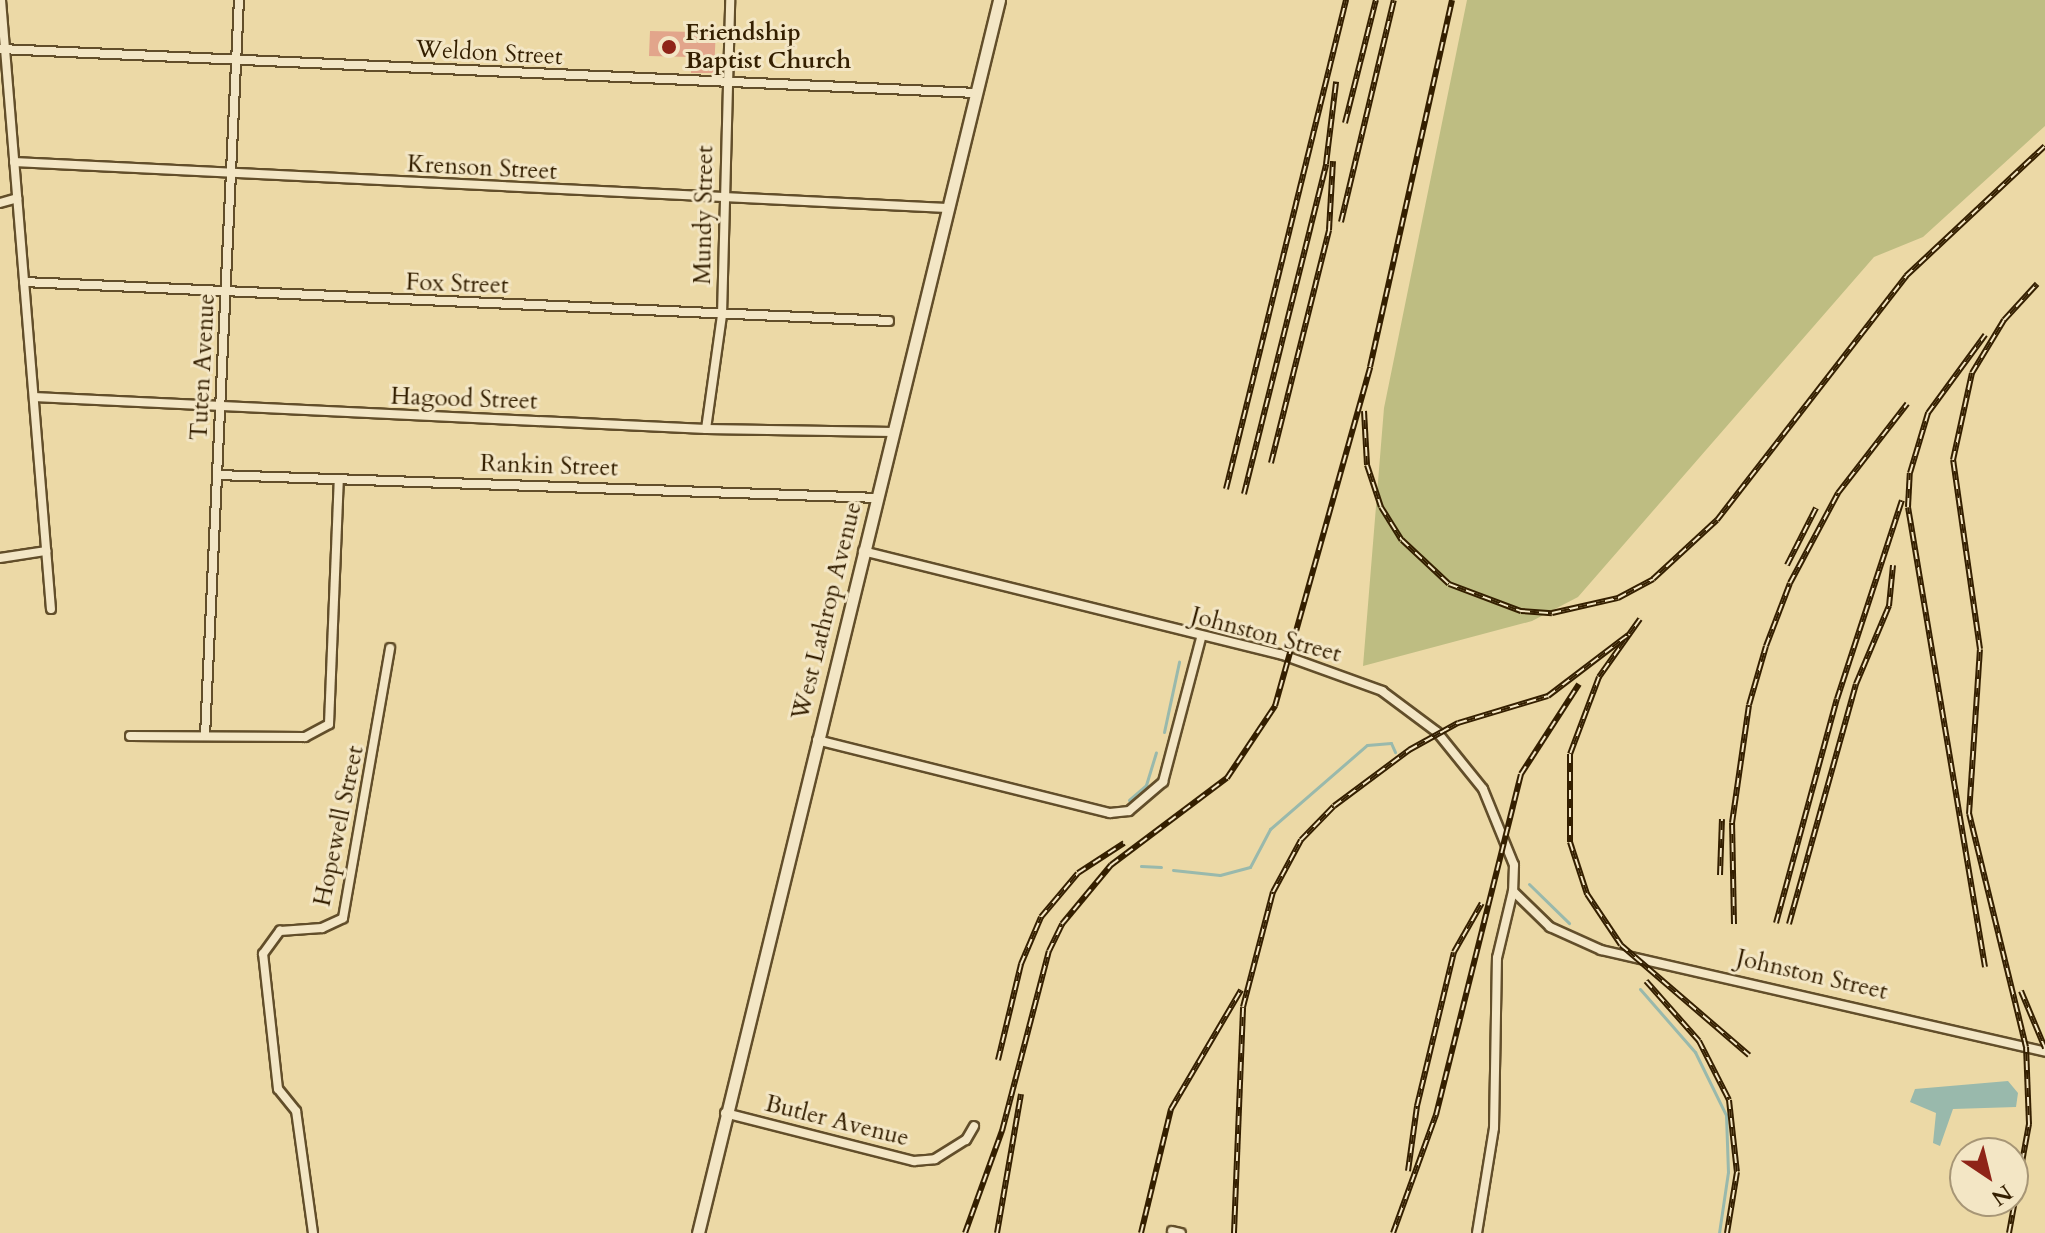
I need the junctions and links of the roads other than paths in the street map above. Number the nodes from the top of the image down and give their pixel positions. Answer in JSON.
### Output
{"nodes":[{"id":1,"x":1,"y":0,"type":"edge"},
{"id":2,"x":239,"y":0,"type":"edge"},
{"id":3,"x":730,"y":0,"type":"edge"},
{"id":4,"x":999,"y":0,"type":"edge"},
{"id":5,"x":2,"y":49,"type":"edge"},
{"id":6,"x":236,"y":59,"type":"junction"},
{"id":7,"x":728,"y":85,"type":"junction"},
{"id":8,"x":975,"y":93,"type":"junction"},
{"id":9,"x":14,"y":162,"type":"junction"},
{"id":10,"x":231,"y":176,"type":"junction"},
{"id":11,"x":17,"y":198,"type":"junction"},
{"id":12,"x":723,"y":200,"type":"junction"},
{"id":13,"x":0,"y":203,"type":"edge"},
{"id":14,"x":947,"y":208,"type":"junction"},
{"id":15,"x":24,"y":282,"type":"junction"},
{"id":16,"x":227,"y":294,"type":"junction"},
{"id":17,"x":722,"y":315,"type":"junction"},
{"id":18,"x":889,"y":321,"type":"dead end"},
{"id":19,"x":34,"y":397,"type":"junction"},
{"id":20,"x":221,"y":409,"type":"junction"},
{"id":21,"x":706,"y":429,"type":"junction"},
{"id":22,"x":893,"y":432,"type":"junction"},
{"id":23,"x":217,"y":475,"type":"junction"},
{"id":24,"x":339,"y":479,"type":"junction"},
{"id":25,"x":879,"y":498,"type":"junction"},
{"id":26,"x":46,"y":551,"type":"junction"},
{"id":27,"x":863,"y":551,"type":"junction"},
{"id":28,"x":0,"y":558,"type":"edge"},
{"id":29,"x":51,"y":609,"type":"dead end"},
{"id":30,"x":1201,"y":638,"type":"junction"},
{"id":31,"x":390,"y":648,"type":"dead end"},
{"id":32,"x":130,"y":736,"type":"dead end"},
{"id":33,"x":205,"y":736,"type":"junction"},
{"id":34,"x":817,"y":740,"type":"junction"},
{"id":35,"x":1513,"y":891,"type":"junction"},
{"id":36,"x":2045,"y":1052,"type":"edge"},
{"id":37,"x":725,"y":1113,"type":"junction"},
{"id":38,"x":974,"y":1126,"type":"dead end"},
{"id":39,"x":313,"y":1233,"type":"edge"},
{"id":40,"x":698,"y":1233,"type":"edge"},
{"id":41,"x":1477,"y":1233,"type":"edge"}],
"edges":[{"from":1,"to":5,"type":"street"},
{"from":2,"to":6,"type":"street","name":"Tuten Avenue"},
{"from":3,"to":7,"type":"street","name":"Mundy Street"},
{"from":4,"to":8,"type":"street","name":"West Lathrop Avenue"},
{"from":5,"to":6,"type":"street","name":"Weldon Street"},
{"from":5,"to":9,"type":"street"},
{"from":6,"to":7,"type":"street","name":"Weldon Street"},
{"from":6,"to":10,"type":"street","name":"Tuten Avenue"},
{"from":7,"to":8,"type":"street","name":"Weldon Street"},
{"from":7,"to":12,"type":"street","name":"Mundy Street"},
{"from":8,"to":14,"type":"street","name":"West Lathrop Avenue"},
{"from":9,"to":10,"type":"street","name":"Krenson Street"},
{"from":9,"to":11,"type":"street"},
{"from":10,"to":12,"type":"street","name":"Krenson Street"},
{"from":10,"to":16,"type":"street","name":"Tuten Avenue"},
{"from":11,"to":13,"type":"street"},
{"from":11,"to":15,"type":"street"},
{"from":12,"to":14,"type":"street","name":"Krenson Street"},
{"from":12,"to":17,"type":"street","name":"Mundy Street"},
{"from":14,"to":22,"type":"street","name":"West Lathrop Avenue"},
{"from":15,"to":16,"type":"street","name":"Fox Street"},
{"from":15,"to":19,"type":"street"},
{"from":16,"to":17,"type":"street","name":"Fox Street"},
{"from":16,"to":20,"type":"street","name":"Tuten Avenue"},
{"from":17,"to":18,"type":"street","name":"Fox Street"},
{"from":17,"to":21,"type":"street","name":"Mundy Street"},
{"from":19,"to":20,"type":"street","name":"Hagood Street"},
{"from":19,"to":26,"type":"street"},
{"from":20,"to":21,"type":"street","name":"Hagood Street"},
{"from":20,"to":23,"type":"street","name":"Tuten Avenue"},
{"from":21,"to":22,"type":"street","name":"Hagood Street"},
{"from":22,"to":25,"type":"street","name":"West Lathrop Avenue"},
{"from":23,"to":24,"type":"street","name":"Rankin Street"},
{"from":23,"to":33,"type":"street","name":"Tuten Avenue"},
{"from":24,"to":25,"type":"street","name":"Rankin Street"},
{"from":24,"to":33,"type":"street","name":"Hopewell Street"},
{"from":25,"to":27,"type":"street","name":"West Lathrop Avenue"},
{"from":26,"to":28,"type":"street"},
{"from":26,"to":29,"type":"street"},
{"from":27,"to":30,"type":"street","name":"Johnston Street"},
{"from":27,"to":34,"type":"street","name":"West Lathrop Avenue"},
{"from":30,"to":34,"type":"street"},
{"from":30,"to":35,"type":"street","name":"Johnston Street"},
{"from":31,"to":39,"type":"street","name":"Hopewell Street"},
{"from":32,"to":33,"type":"street"},
{"from":34,"to":37,"type":"street","name":"West Lathrop Avenue"},
{"from":35,"to":36,"type":"street","name":"Johnston Street"},
{"from":35,"to":41,"type":"street"},
{"from":37,"to":38,"type":"street","name":"Butler Avenue"},
{"from":37,"to":40,"type":"street","name":"West Lathrop Avenue"}]}
